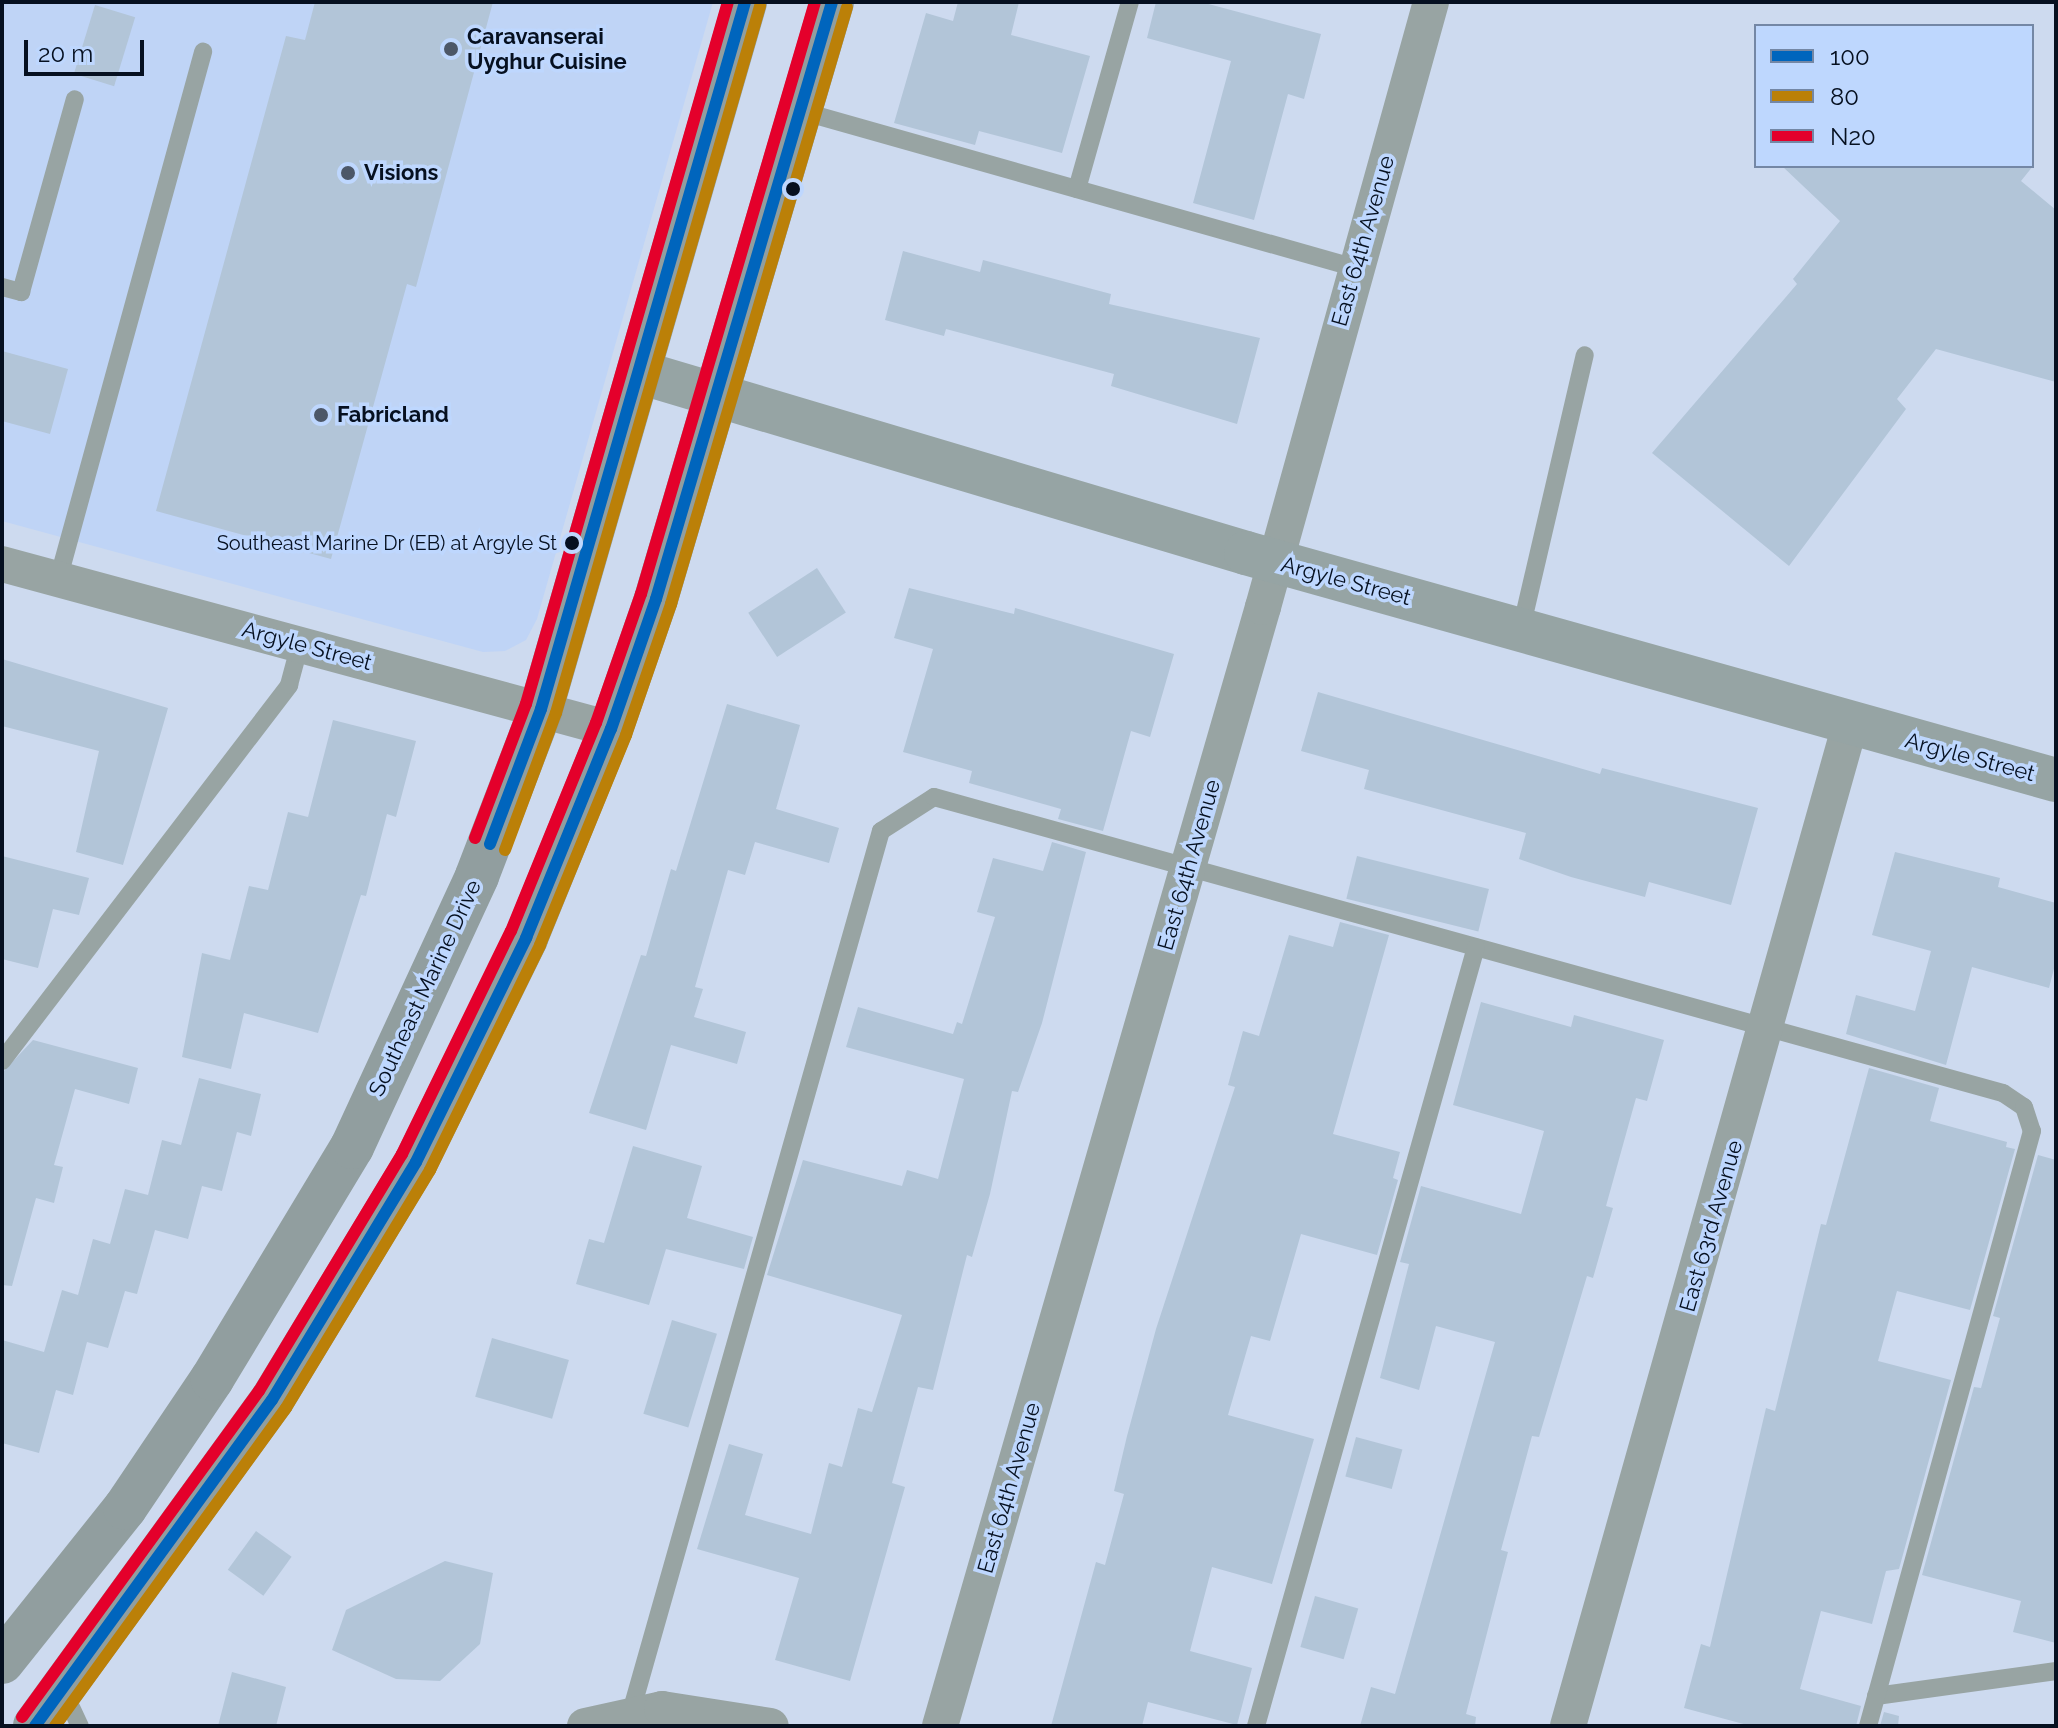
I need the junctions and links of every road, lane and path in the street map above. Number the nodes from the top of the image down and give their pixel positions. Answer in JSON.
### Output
{"nodes":[{"id":1,"x":745,"y":2,"type":"edge"},
{"id":2,"x":832,"y":2,"type":"edge"},
{"id":3,"x":1130,"y":2,"type":"edge"},
{"id":4,"x":1431,"y":2,"type":"edge"},
{"id":5,"x":203,"y":52,"type":"dead end"},
{"id":6,"x":75,"y":99,"type":"dead end"},
{"id":7,"x":801,"y":111,"type":"junction"},
{"id":8,"x":1077,"y":189,"type":"junction"},
{"id":9,"x":1356,"y":268,"type":"junction"},
{"id":10,"x":2,"y":287,"type":"edge"},
{"id":11,"x":1585,"y":355,"type":"dead end"},
{"id":12,"x":639,"y":372,"type":"junction"},
{"id":13,"x":719,"y":397,"type":"junction"},
{"id":14,"x":1275,"y":561,"type":"junction"},
{"id":15,"x":2,"y":564,"type":"edge"},
{"id":16,"x":58,"y":580,"type":"junction"},
{"id":17,"x":1521,"y":629,"type":"junction"},
{"id":18,"x":300,"y":644,"type":"junction"},
{"id":19,"x":541,"y":709,"type":"junction"},
{"id":20,"x":1850,"y":725,"type":"junction"},
{"id":21,"x":611,"y":729,"type":"junction"},
{"id":22,"x":2056,"y":780,"type":"edge"},
{"id":23,"x":1189,"y":865,"type":"junction"},
{"id":24,"x":1476,"y":947,"type":"junction"},
{"id":25,"x":1768,"y":1028,"type":"junction"},
{"id":26,"x":2,"y":1061,"type":"edge"},
{"id":27,"x":2,"y":1662,"type":"edge"},
{"id":28,"x":2056,"y":1671,"type":"edge"},
{"id":29,"x":1876,"y":1696,"type":"junction"},
{"id":30,"x":71,"y":1708,"type":"edge"},
{"id":31,"x":629,"y":1720,"type":"edge"},
{"id":32,"x":35,"y":1726,"type":"edge"},
{"id":33,"x":585,"y":1726,"type":"edge"},
{"id":34,"x":771,"y":1726,"type":"edge"},
{"id":35,"x":940,"y":1726,"type":"edge"},
{"id":36,"x":1256,"y":1726,"type":"edge"},
{"id":37,"x":1568,"y":1726,"type":"edge"},
{"id":38,"x":1868,"y":1726,"type":"edge"}],
"edges":[{"from":1,"to":12,"type":"main road","name":"Southeast Marine Drive"},
{"from":2,"to":7,"type":"main road"},
{"from":3,"to":8,"type":"lane"},
{"from":4,"to":9,"type":"street","name":"East 64th Avenue"},
{"from":5,"to":16,"type":"lane"},
{"from":6,"to":10,"type":"lane"},
{"from":7,"to":8,"type":"lane"},
{"from":7,"to":13,"type":"main road"},
{"from":8,"to":9,"type":"lane"},
{"from":9,"to":14,"type":"street","name":"East 64th Avenue"},
{"from":11,"to":17,"type":"lane"},
{"from":12,"to":13,"type":"street","name":"Argyle Street"},
{"from":12,"to":19,"type":"main road","name":"Southeast Marine Drive"},
{"from":13,"to":14,"type":"street","name":"Argyle Street"},
{"from":13,"to":21,"type":"main road"},
{"from":14,"to":17,"type":"street","name":"Argyle Street"},
{"from":14,"to":23,"type":"street","name":"East 64th Avenue"},
{"from":15,"to":16,"type":"street","name":"Argyle Street"},
{"from":16,"to":18,"type":"street","name":"Argyle Street"},
{"from":17,"to":20,"type":"street","name":"Argyle Street"},
{"from":18,"to":19,"type":"street","name":"Argyle Street"},
{"from":18,"to":26,"type":"lane"},
{"from":19,"to":21,"type":"street","name":"Argyle Street"},
{"from":19,"to":27,"type":"main road","name":"Southeast Marine Drive"},
{"from":20,"to":22,"type":"street","name":"Argyle Street"},
{"from":20,"to":25,"type":"street","name":"East 63rd Avenue"},
{"from":21,"to":30,"type":"main road"},
{"from":23,"to":24,"type":"lane"},
{"from":23,"to":31,"type":"lane"},
{"from":23,"to":35,"type":"street","name":"East 64th Avenue"},
{"from":24,"to":25,"type":"lane"},
{"from":24,"to":36,"type":"lane"},
{"from":25,"to":29,"type":"lane"},
{"from":25,"to":37,"type":"street","name":"East 63rd Avenue"},
{"from":28,"to":29,"type":"lane"},
{"from":29,"to":38,"type":"lane"},
{"from":30,"to":32,"type":"main road"},
{"from":31,"to":33,"type":"street"},
{"from":31,"to":34,"type":"street"}]}
